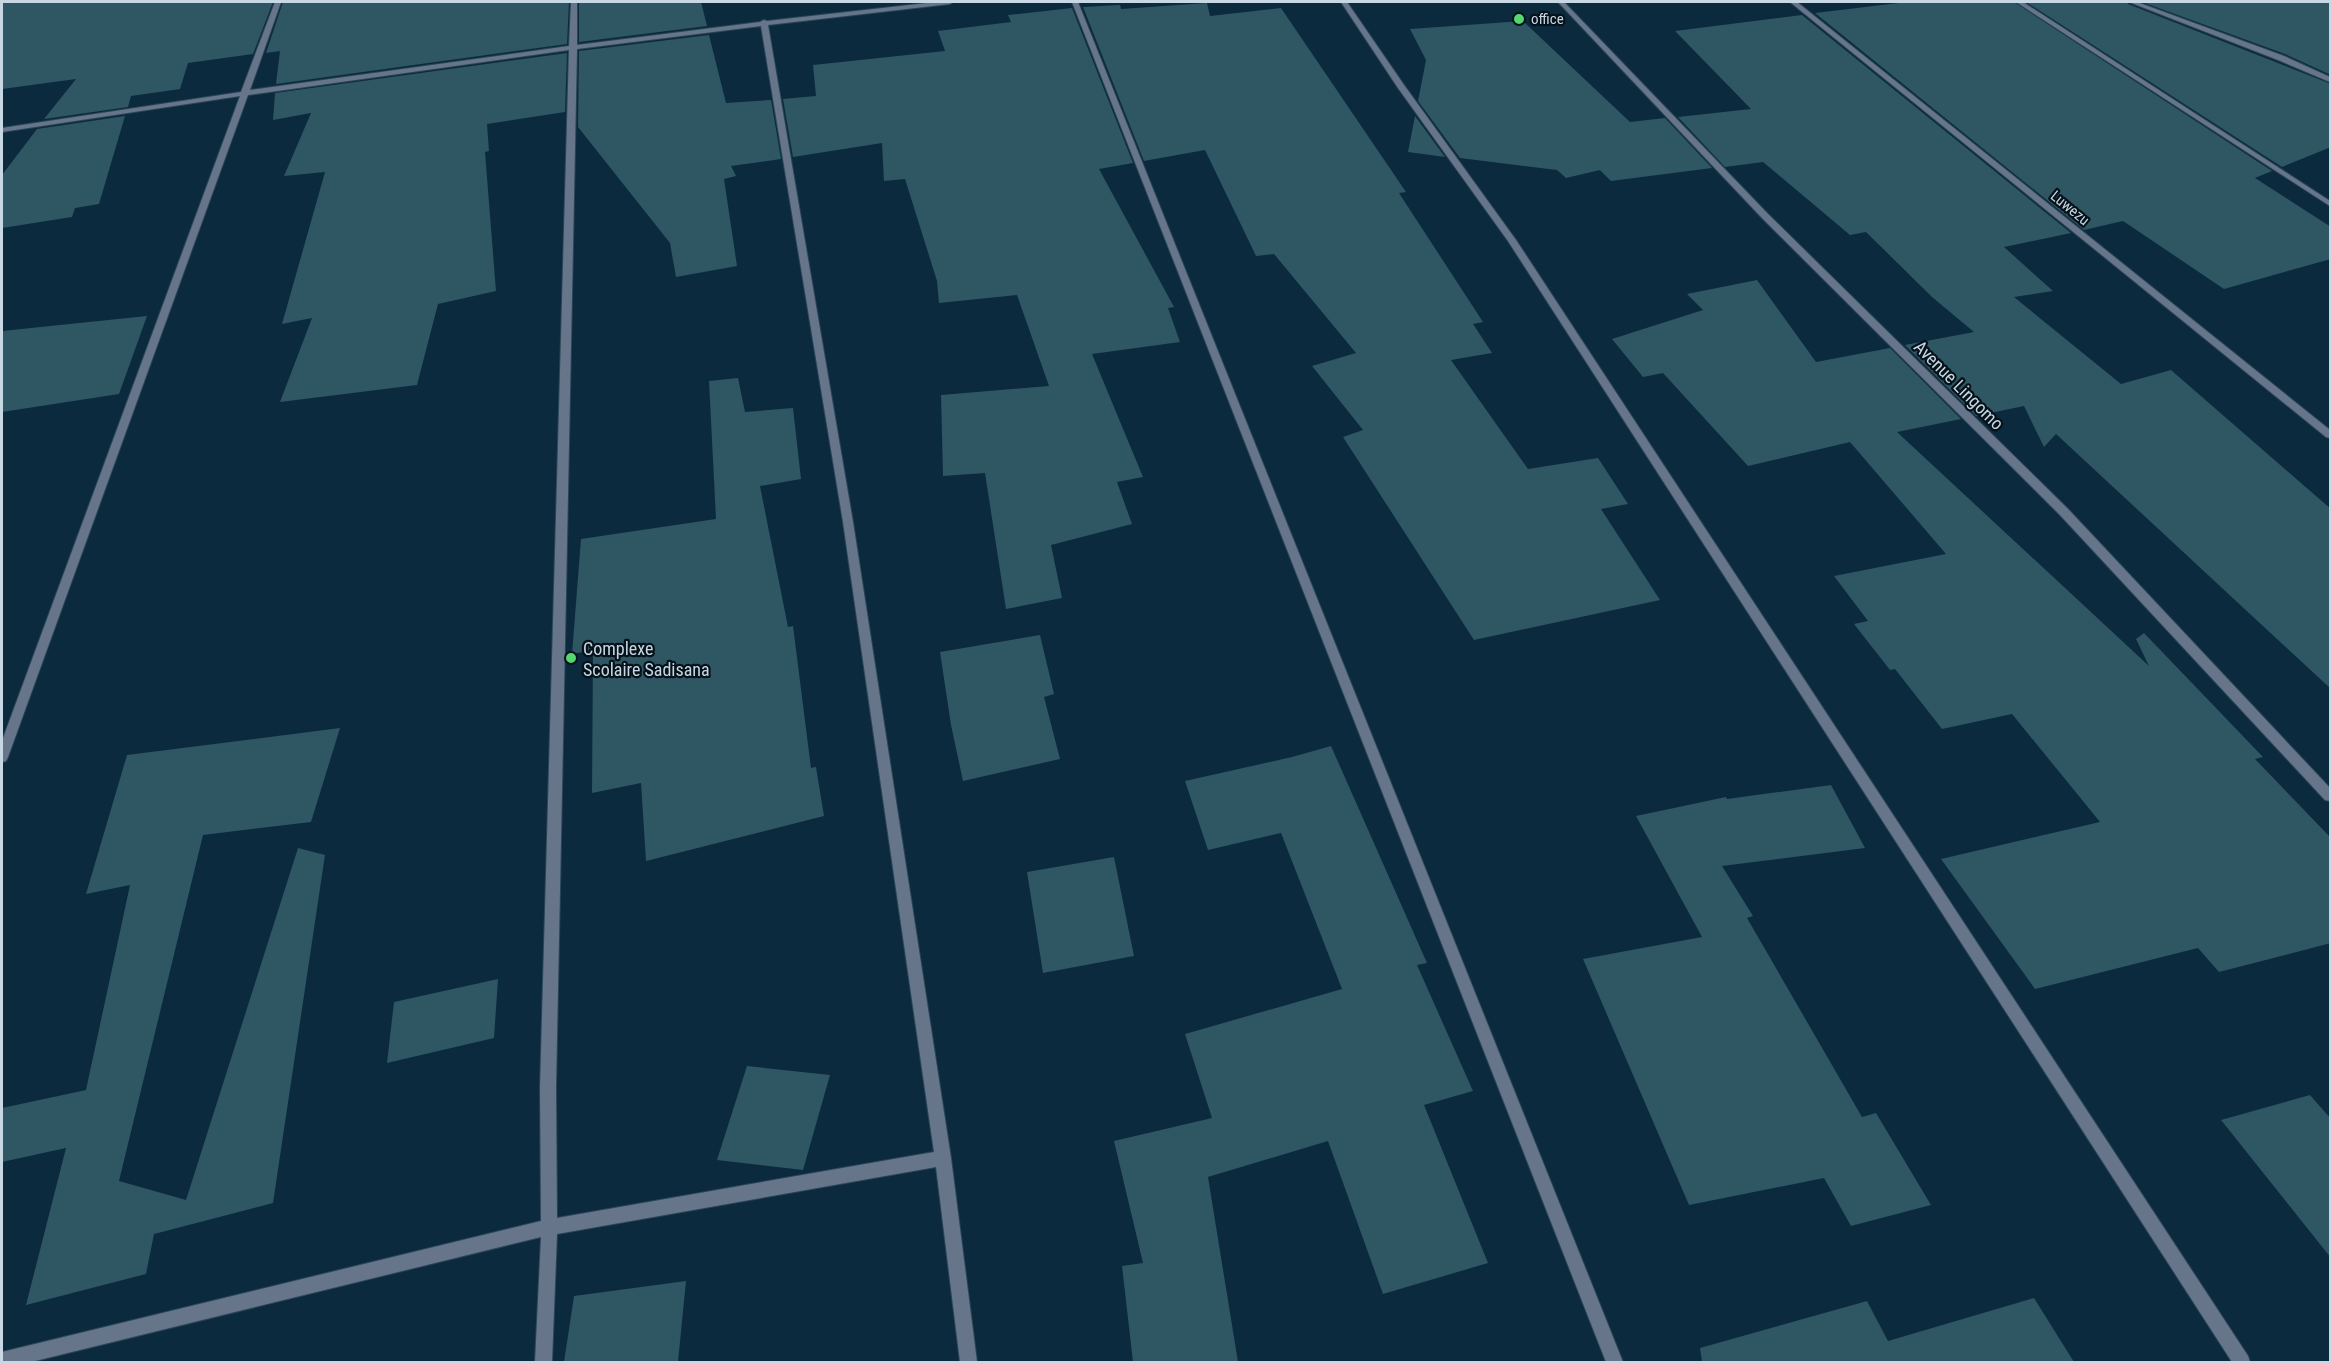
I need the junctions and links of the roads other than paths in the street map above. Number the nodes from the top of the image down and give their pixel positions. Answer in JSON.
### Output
{"nodes":[{"id":1,"x":278,"y":2,"type":"edge"},
{"id":2,"x":574,"y":2,"type":"edge"},
{"id":3,"x":950,"y":2,"type":"edge"},
{"id":4,"x":1075,"y":2,"type":"edge"},
{"id":5,"x":1344,"y":2,"type":"edge"},
{"id":6,"x":1561,"y":2,"type":"edge"},
{"id":7,"x":1793,"y":2,"type":"edge"},
{"id":8,"x":2019,"y":2,"type":"edge"},
{"id":9,"x":2132,"y":2,"type":"edge"},
{"id":10,"x":764,"y":22,"type":"junction"},
{"id":11,"x":573,"y":47,"type":"junction"},
{"id":12,"x":2331,"y":80,"type":"edge"},
{"id":13,"x":247,"y":92,"type":"junction"},
{"id":14,"x":2,"y":130,"type":"edge"},
{"id":15,"x":2331,"y":204,"type":"edge"},
{"id":16,"x":2331,"y":435,"type":"edge"},
{"id":17,"x":2,"y":757,"type":"edge"},
{"id":18,"x":2331,"y":796,"type":"edge"},
{"id":19,"x":943,"y":1158,"type":"junction"},
{"id":20,"x":549,"y":1227,"type":"junction"},
{"id":21,"x":2,"y":1361,"type":"edge"},
{"id":22,"x":544,"y":1362,"type":"edge"},
{"id":23,"x":969,"y":1362,"type":"edge"},
{"id":24,"x":1615,"y":1362,"type":"edge"},
{"id":25,"x":2242,"y":1362,"type":"edge"}],
"edges":[{"from":1,"to":13,"type":"street"},
{"from":2,"to":11,"type":"street"},
{"from":3,"to":10,"type":"street"},
{"from":4,"to":24,"type":"street"},
{"from":5,"to":25,"type":"street"},
{"from":6,"to":18,"type":"street","name":"Avenue Lingomo"},
{"from":7,"to":16,"type":"street","name":"Luwezu"},
{"from":8,"to":15,"type":"street"},
{"from":9,"to":12,"type":"street"},
{"from":10,"to":11,"type":"street"},
{"from":10,"to":19,"type":"street"},
{"from":11,"to":13,"type":"street"},
{"from":11,"to":20,"type":"street"},
{"from":13,"to":14,"type":"street"},
{"from":13,"to":17,"type":"street"},
{"from":19,"to":20,"type":"street"},
{"from":19,"to":23,"type":"street"},
{"from":20,"to":21,"type":"street"},
{"from":20,"to":22,"type":"street"}]}
